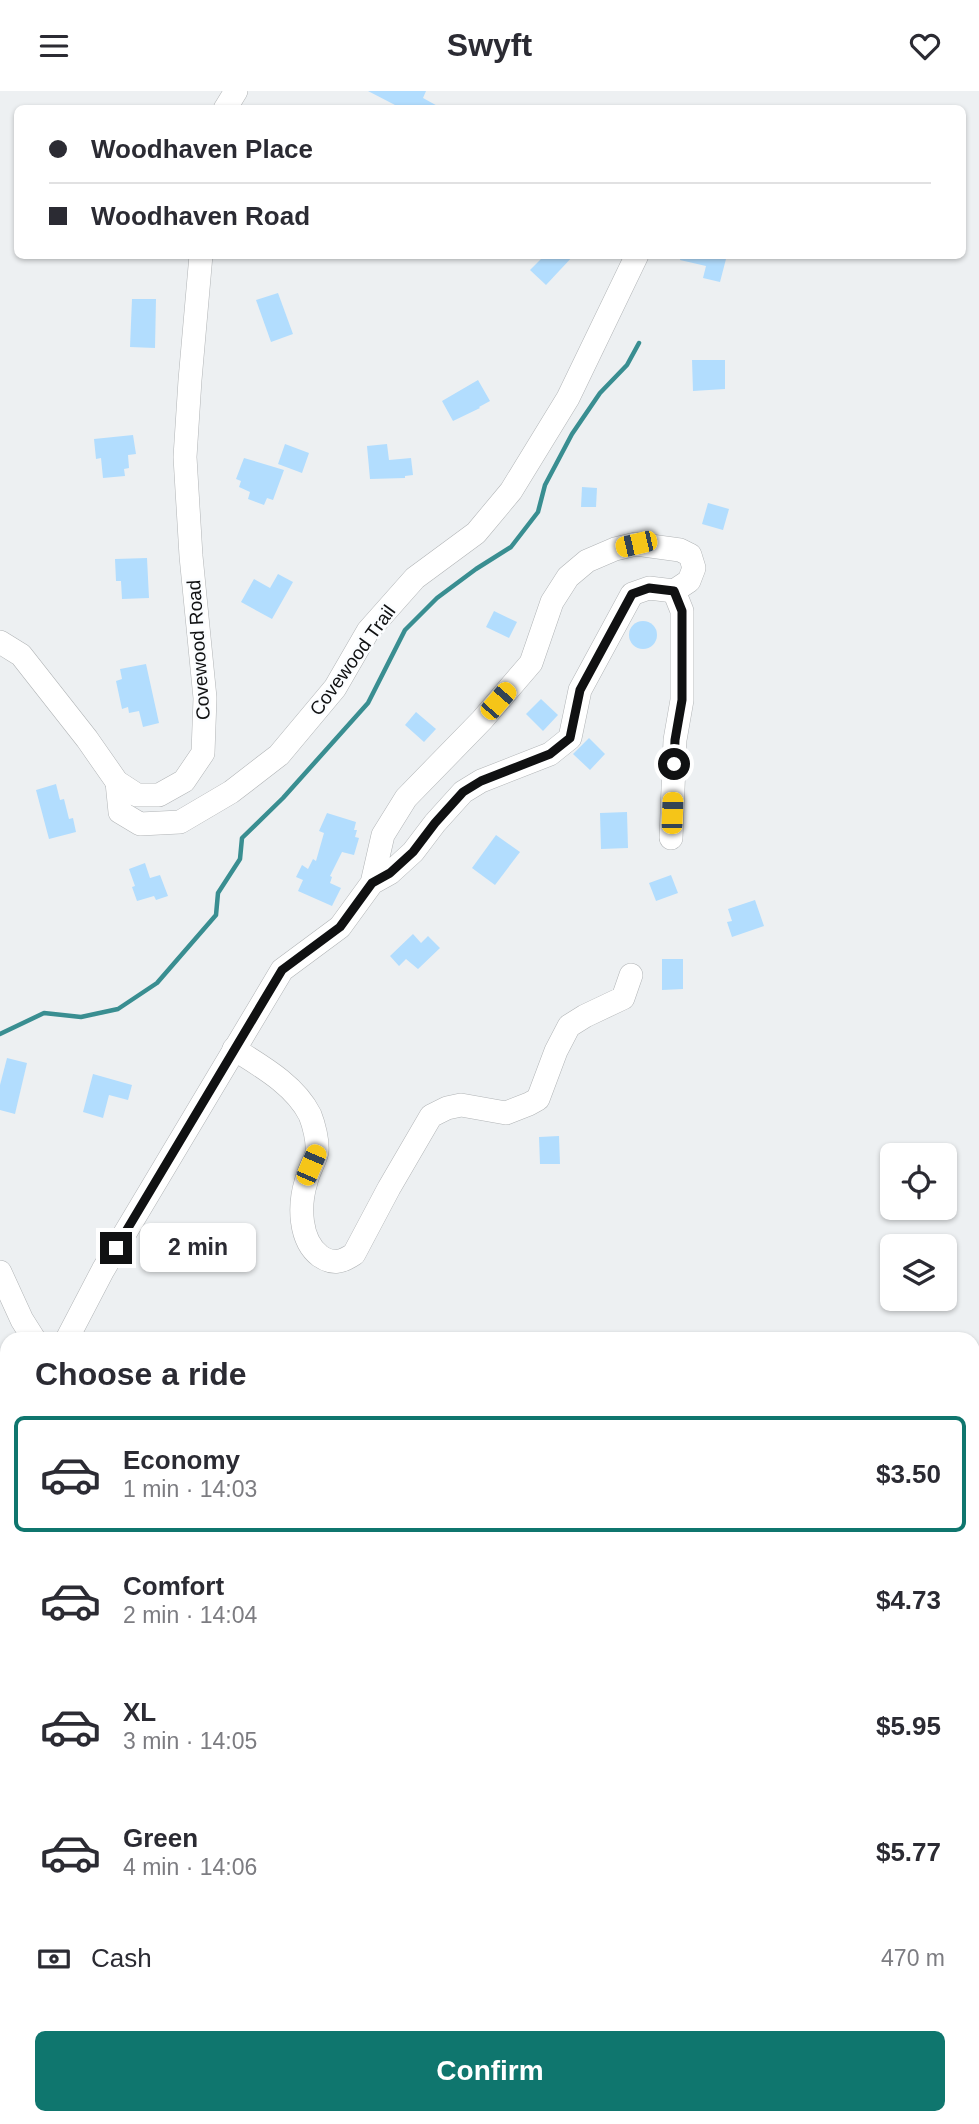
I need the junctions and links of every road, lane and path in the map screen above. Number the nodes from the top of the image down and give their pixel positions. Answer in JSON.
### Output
{"nodes":[{"id":1,"x":201,"y":259,"type":"edge"},
{"id":2,"x":635,"y":259,"type":"edge"},
{"id":3,"x":674,"y":591,"type":"junction"},
{"id":4,"x":0,"y":642,"type":"edge"},
{"id":5,"x":117,"y":782,"type":"junction"},
{"id":6,"x":671,"y":838,"type":"dead end"},
{"id":7,"x":372,"y":883,"type":"junction"},
{"id":8,"x":631,"y":975,"type":"dead end"},
{"id":9,"x":234,"y":1049,"type":"junction"},
{"id":10,"x":0,"y":1272,"type":"edge"},
{"id":11,"x":30,"y":1332,"type":"edge"},
{"id":12,"x":71,"y":1332,"type":"edge"}],
"edges":[{"from":1,"to":5,"type":"street","name":"Covewood Road"},
{"from":2,"to":5,"type":"street","name":"Covewood Trail"},
{"from":3,"to":6,"type":"street"},
{"from":3,"to":7,"type":"street"},
{"from":3,"to":7,"type":"street"},
{"from":4,"to":5,"type":"street"},
{"from":7,"to":9,"type":"street"},
{"from":8,"to":9,"type":"street"},
{"from":9,"to":12,"type":"street"},
{"from":10,"to":11,"type":"street"}]}
